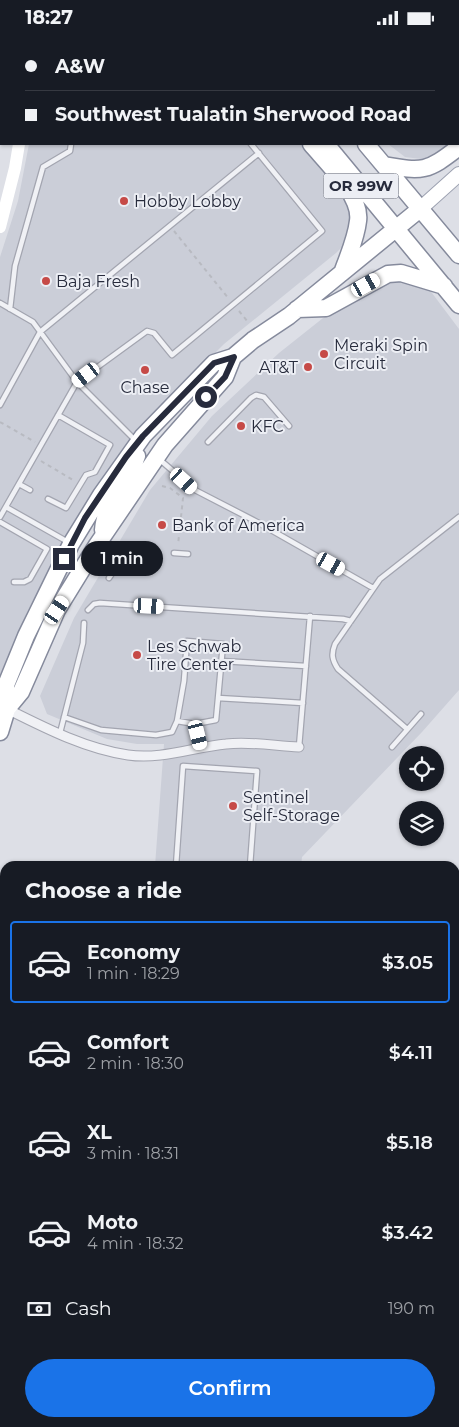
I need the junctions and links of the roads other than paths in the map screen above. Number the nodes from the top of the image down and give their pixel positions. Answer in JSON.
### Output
{"nodes":[{"id":1,"x":19,"y":145,"type":"edge"},
{"id":2,"x":71,"y":145,"type":"edge"},
{"id":3,"x":252,"y":145,"type":"edge"},
{"id":4,"x":312,"y":145,"type":"edge"},
{"id":5,"x":327,"y":145,"type":"edge"},
{"id":6,"x":367,"y":145,"type":"edge"},
{"id":7,"x":459,"y":147,"type":"edge"},
{"id":8,"x":259,"y":153,"type":"junction"},
{"id":9,"x":384,"y":165,"type":"junction"},
{"id":10,"x":459,"y":173,"type":"edge"},
{"id":11,"x":4,"y":194,"type":"edge"},
{"id":12,"x":420,"y":209,"type":"junction"},
{"id":13,"x":0,"y":227,"type":"edge"},
{"id":14,"x":395,"y":229,"type":"junction"},
{"id":15,"x":459,"y":255,"type":"edge"},
{"id":16,"x":342,"y":273,"type":"junction"},
{"id":17,"x":444,"y":286,"type":"junction"},
{"id":18,"x":0,"y":303,"type":"edge"},
{"id":19,"x":459,"y":305,"type":"edge"},
{"id":20,"x":10,"y":309,"type":"junction"},
{"id":21,"x":298,"y":309,"type":"junction"},
{"id":22,"x":40,"y":332,"type":"junction"},
{"id":23,"x":234,"y":357,"type":"junction"},
{"id":24,"x":77,"y":382,"type":"junction"},
{"id":25,"x":0,"y":405,"type":"edge"},
{"id":26,"x":58,"y":415,"type":"junction"},
{"id":27,"x":289,"y":426,"type":"dead end"},
{"id":28,"x":208,"y":442,"type":"dead end"},
{"id":29,"x":138,"y":443,"type":"junction"},
{"id":30,"x":156,"y":457,"type":"junction"},
{"id":31,"x":19,"y":485,"type":"junction"},
{"id":32,"x":30,"y":490,"type":"dead end"},
{"id":33,"x":48,"y":499,"type":"dead end"},
{"id":34,"x":6,"y":507,"type":"junction"},
{"id":35,"x":0,"y":517,"type":"edge"},
{"id":36,"x":459,"y":517,"type":"edge"},
{"id":37,"x":0,"y":522,"type":"edge"},
{"id":38,"x":103,"y":538,"type":"junction"},
{"id":39,"x":71,"y":544,"type":"junction"},
{"id":40,"x":152,"y":551,"type":"dead end"},
{"id":41,"x":175,"y":553,"type":"road end"},
{"id":42,"x":188,"y":554,"type":"dead end"},
{"id":43,"x":109,"y":578,"type":"dead end"},
{"id":44,"x":14,"y":582,"type":"dead end"},
{"id":45,"x":373,"y":588,"type":"junction"},
{"id":46,"x":88,"y":610,"type":"dead end"},
{"id":47,"x":310,"y":616,"type":"junction"},
{"id":48,"x":351,"y":621,"type":"junction"},
{"id":49,"x":84,"y":623,"type":"dead end"},
{"id":50,"x":221,"y":661,"type":"junction"},
{"id":51,"x":306,"y":666,"type":"junction"},
{"id":52,"x":218,"y":698,"type":"junction"},
{"id":53,"x":302,"y":703,"type":"junction"},
{"id":54,"x":4,"y":708,"type":"edge"},
{"id":55,"x":421,"y":714,"type":"dead end"},
{"id":56,"x":64,"y":717,"type":"junction"},
{"id":57,"x":177,"y":721,"type":"junction"},
{"id":58,"x":196,"y":724,"type":"junction"},
{"id":59,"x":407,"y":729,"type":"junction"},
{"id":60,"x":0,"y":732,"type":"edge"},
{"id":61,"x":60,"y":733,"type":"junction"},
{"id":62,"x":202,"y":747,"type":"junction"},
{"id":63,"x":299,"y":747,"type":"joint"},
{"id":64,"x":392,"y":747,"type":"dead end"},
{"id":65,"x":176,"y":861,"type":"edge"},
{"id":66,"x":250,"y":861,"type":"edge"}],
"edges":[{"from":1,"to":11,"type":"street"},
{"from":2,"to":20,"type":"lane"},
{"from":3,"to":8,"type":"lane"},
{"from":4,"to":16,"type":"highway"},
{"from":5,"to":14,"type":"highway","number":"OR 99W"},
{"from":6,"to":9,"type":"highway","number":"OR 99W"},
{"from":7,"to":9,"type":"highway"},
{"from":8,"to":22,"type":"lane"},
{"from":8,"to":24,"type":"lane"},
{"from":9,"to":12,"type":"highway","number":"OR 99W"},
{"from":10,"to":12,"type":"main road"},
{"from":11,"to":13,"type":"street"},
{"from":12,"to":14,"type":"highway"},
{"from":12,"to":15,"type":"highway","number":"OR 99W"},
{"from":14,"to":16,"type":"highway"},
{"from":14,"to":17,"type":"highway","number":"OR 99W"},
{"from":16,"to":21,"type":"highway"},
{"from":17,"to":19,"type":"highway","number":"OR 99W"},
{"from":17,"to":21,"type":"highway"},
{"from":18,"to":20,"type":"lane"},
{"from":20,"to":22,"type":"lane"},
{"from":21,"to":23,"type":"highway"},
{"from":22,"to":24,"type":"lane"},
{"from":22,"to":25,"type":"lane"},
{"from":23,"to":29,"type":"highway"},
{"from":23,"to":30,"type":"highway"},
{"from":24,"to":26,"type":"lane"},
{"from":24,"to":29,"type":"lane"},
{"from":26,"to":31,"type":"lane"},
{"from":26,"to":33,"type":"lane"},
{"from":27,"to":28,"type":"lane"},
{"from":29,"to":38,"type":"highway"},
{"from":29,"to":39,"type":"highway"},
{"from":30,"to":38,"type":"highway"},
{"from":30,"to":45,"type":"lane"},
{"from":31,"to":32,"type":"lane"},
{"from":31,"to":34,"type":"lane"},
{"from":34,"to":35,"type":"lane"},
{"from":34,"to":39,"type":"lane"},
{"from":36,"to":45,"type":"lane"},
{"from":37,"to":44,"type":"lane"},
{"from":38,"to":54,"type":"highway"},
{"from":39,"to":54,"type":"highway"},
{"from":40,"to":43,"type":"lane"},
{"from":41,"to":42,"type":"lane"},
{"from":45,"to":48,"type":"lane"},
{"from":46,"to":47,"type":"lane"},
{"from":47,"to":48,"type":"lane"},
{"from":47,"to":51,"type":"lane"},
{"from":48,"to":59,"type":"lane"},
{"from":49,"to":56,"type":"lane"},
{"from":50,"to":51,"type":"lane"},
{"from":50,"to":52,"type":"lane"},
{"from":50,"to":57,"type":"lane"},
{"from":51,"to":53,"type":"lane"},
{"from":52,"to":53,"type":"lane"},
{"from":52,"to":58,"type":"lane"},
{"from":53,"to":63,"type":"lane"},
{"from":54,"to":60,"type":"highway"},
{"from":54,"to":61,"type":"street"},
{"from":55,"to":59,"type":"lane"},
{"from":56,"to":57,"type":"lane"},
{"from":56,"to":61,"type":"lane"},
{"from":57,"to":58,"type":"lane"},
{"from":58,"to":62,"type":"lane"},
{"from":59,"to":64,"type":"lane"},
{"from":61,"to":62,"type":"street"},
{"from":62,"to":63,"type":"street"},
{"from":65,"to":66,"type":"lane"}]}
